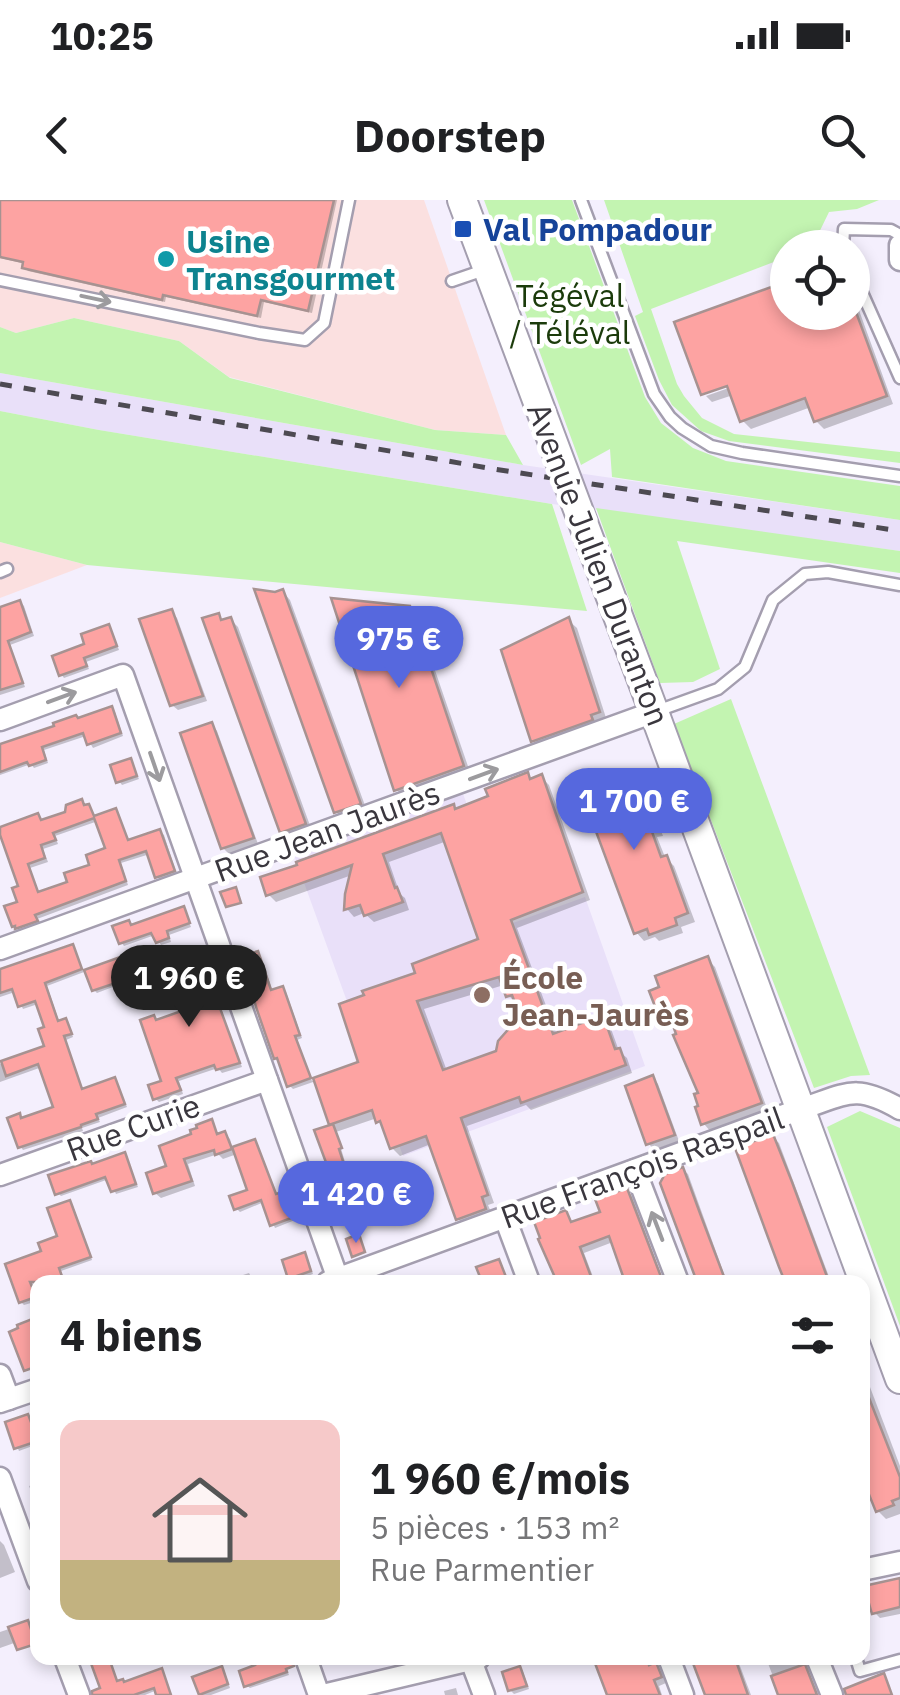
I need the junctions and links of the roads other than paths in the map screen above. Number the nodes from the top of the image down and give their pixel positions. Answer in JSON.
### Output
{"nodes":[{"id":1,"x":349,"y":200,"type":"edge"},
{"id":2,"x":462,"y":200,"type":"edge"},
{"id":3,"x":581,"y":200,"type":"edge"},
{"id":4,"x":844,"y":230,"type":"edge"},
{"id":5,"x":900,"y":235,"type":"edge"},
{"id":6,"x":900,"y":244,"type":"edge"},
{"id":7,"x":900,"y":260,"type":"edge"},
{"id":8,"x":488,"y":269,"type":"junction"},
{"id":9,"x":0,"y":280,"type":"edge"},
{"id":10,"x":452,"y":282,"type":"dead end"},
{"id":11,"x":870,"y":310,"type":"edge"},
{"id":12,"x":900,"y":378,"type":"edge"},
{"id":13,"x":900,"y":476,"type":"edge"},
{"id":14,"x":900,"y":585,"type":"edge"},
{"id":15,"x":654,"y":712,"type":"junction"},
{"id":16,"x":0,"y":720,"type":"edge"},
{"id":17,"x":195,"y":879,"type":"junction"},
{"id":18,"x":0,"y":948,"type":"edge"},
{"id":19,"x":266,"y":1080,"type":"junction"},
{"id":20,"x":801,"y":1109,"type":"junction"},
{"id":21,"x":900,"y":1109,"type":"edge"},
{"id":22,"x":635,"y":1170,"type":"junction"},
{"id":23,"x":0,"y":1175,"type":"edge"},
{"id":24,"x":505,"y":1218,"type":"junction"},
{"id":25,"x":333,"y":1275,"type":"edge"},
{"id":26,"x":351,"y":1275,"type":"edge"},
{"id":27,"x":526,"y":1275,"type":"edge"},
{"id":28,"x":675,"y":1275,"type":"edge"},
{"id":29,"x":862,"y":1275,"type":"edge"},
{"id":30,"x":870,"y":1297,"type":"edge"},
{"id":31,"x":0,"y":1375,"type":"edge"},
{"id":32,"x":900,"y":1379,"type":"edge"},
{"id":33,"x":30,"y":1392,"type":"edge"},
{"id":34,"x":4,"y":1401,"type":"edge"},
{"id":35,"x":0,"y":1478,"type":"edge"},
{"id":36,"x":30,"y":1559,"type":"edge"},
{"id":37,"x":900,"y":1562,"type":"edge"},
{"id":38,"x":870,"y":1565,"type":"edge"},
{"id":39,"x":900,"y":1660,"type":"edge"},
{"id":40,"x":68,"y":1665,"type":"edge"},
{"id":41,"x":309,"y":1665,"type":"edge"},
{"id":42,"x":444,"y":1665,"type":"edge"},
{"id":43,"x":475,"y":1665,"type":"edge"},
{"id":44,"x":672,"y":1665,"type":"edge"},
{"id":45,"x":820,"y":1665,"type":"edge"},
{"id":46,"x":858,"y":1665,"type":"edge"},
{"id":47,"x":79,"y":1695,"type":"edge"},
{"id":48,"x":321,"y":1695,"type":"edge"},
{"id":49,"x":484,"y":1695,"type":"edge"},
{"id":50,"x":683,"y":1695,"type":"edge"},
{"id":51,"x":832,"y":1695,"type":"edge"}],
"edges":[{"from":9,"to":1,"type":"lane","one_way":true},
{"from":2,"to":8,"type":"main road","name":"Avenue Julien Duranton"},
{"from":3,"to":13,"type":"lane"},
{"from":4,"to":5,"type":"lane"},
{"from":6,"to":7,"type":"street"},
{"from":8,"to":10,"type":"lane"},
{"from":8,"to":15,"type":"main road","name":"Avenue Julien Duranton"},
{"from":11,"to":12,"type":"lane"},
{"from":14,"to":15,"type":"lane"},
{"from":17,"to":15,"type":"street","name":"Rue Jean Jaurès","one_way":true},
{"from":15,"to":20,"type":"main road","name":"Avenue Julien Duranton"},
{"from":16,"to":17,"type":"street","one_way":true},
{"from":17,"to":18,"type":"street","name":"Rue Jean Jaurès"},
{"from":17,"to":19,"type":"street"},
{"from":19,"to":23,"type":"street","name":"Rue Curie"},
{"from":19,"to":25,"type":"street"},
{"from":20,"to":21,"type":"street","name":"Rue François Raspail"},
{"from":20,"to":22,"type":"street","name":"Rue François Raspail"},
{"from":20,"to":29,"type":"main road","name":"Avenue Julien Duranton"},
{"from":22,"to":24,"type":"street","name":"Rue François Raspail"},
{"from":28,"to":22,"type":"street","one_way":true},
{"from":24,"to":26,"type":"street","name":"Rue François Raspail"},
{"from":24,"to":27,"type":"street"},
{"from":30,"to":32,"type":"main road","name":"Avenue Julien Duranton"},
{"from":31,"to":34,"type":"street"},
{"from":33,"to":34,"type":"street"},
{"from":35,"to":36,"type":"street"},
{"from":37,"to":38,"type":"street"},
{"from":39,"to":46,"type":"lane"},
{"from":40,"to":47,"type":"street"},
{"from":41,"to":48,"type":"street"},
{"from":42,"to":48,"type":"street"},
{"from":43,"to":49,"type":"street"},
{"from":44,"to":50,"type":"street"},
{"from":45,"to":51,"type":"street"}]}
